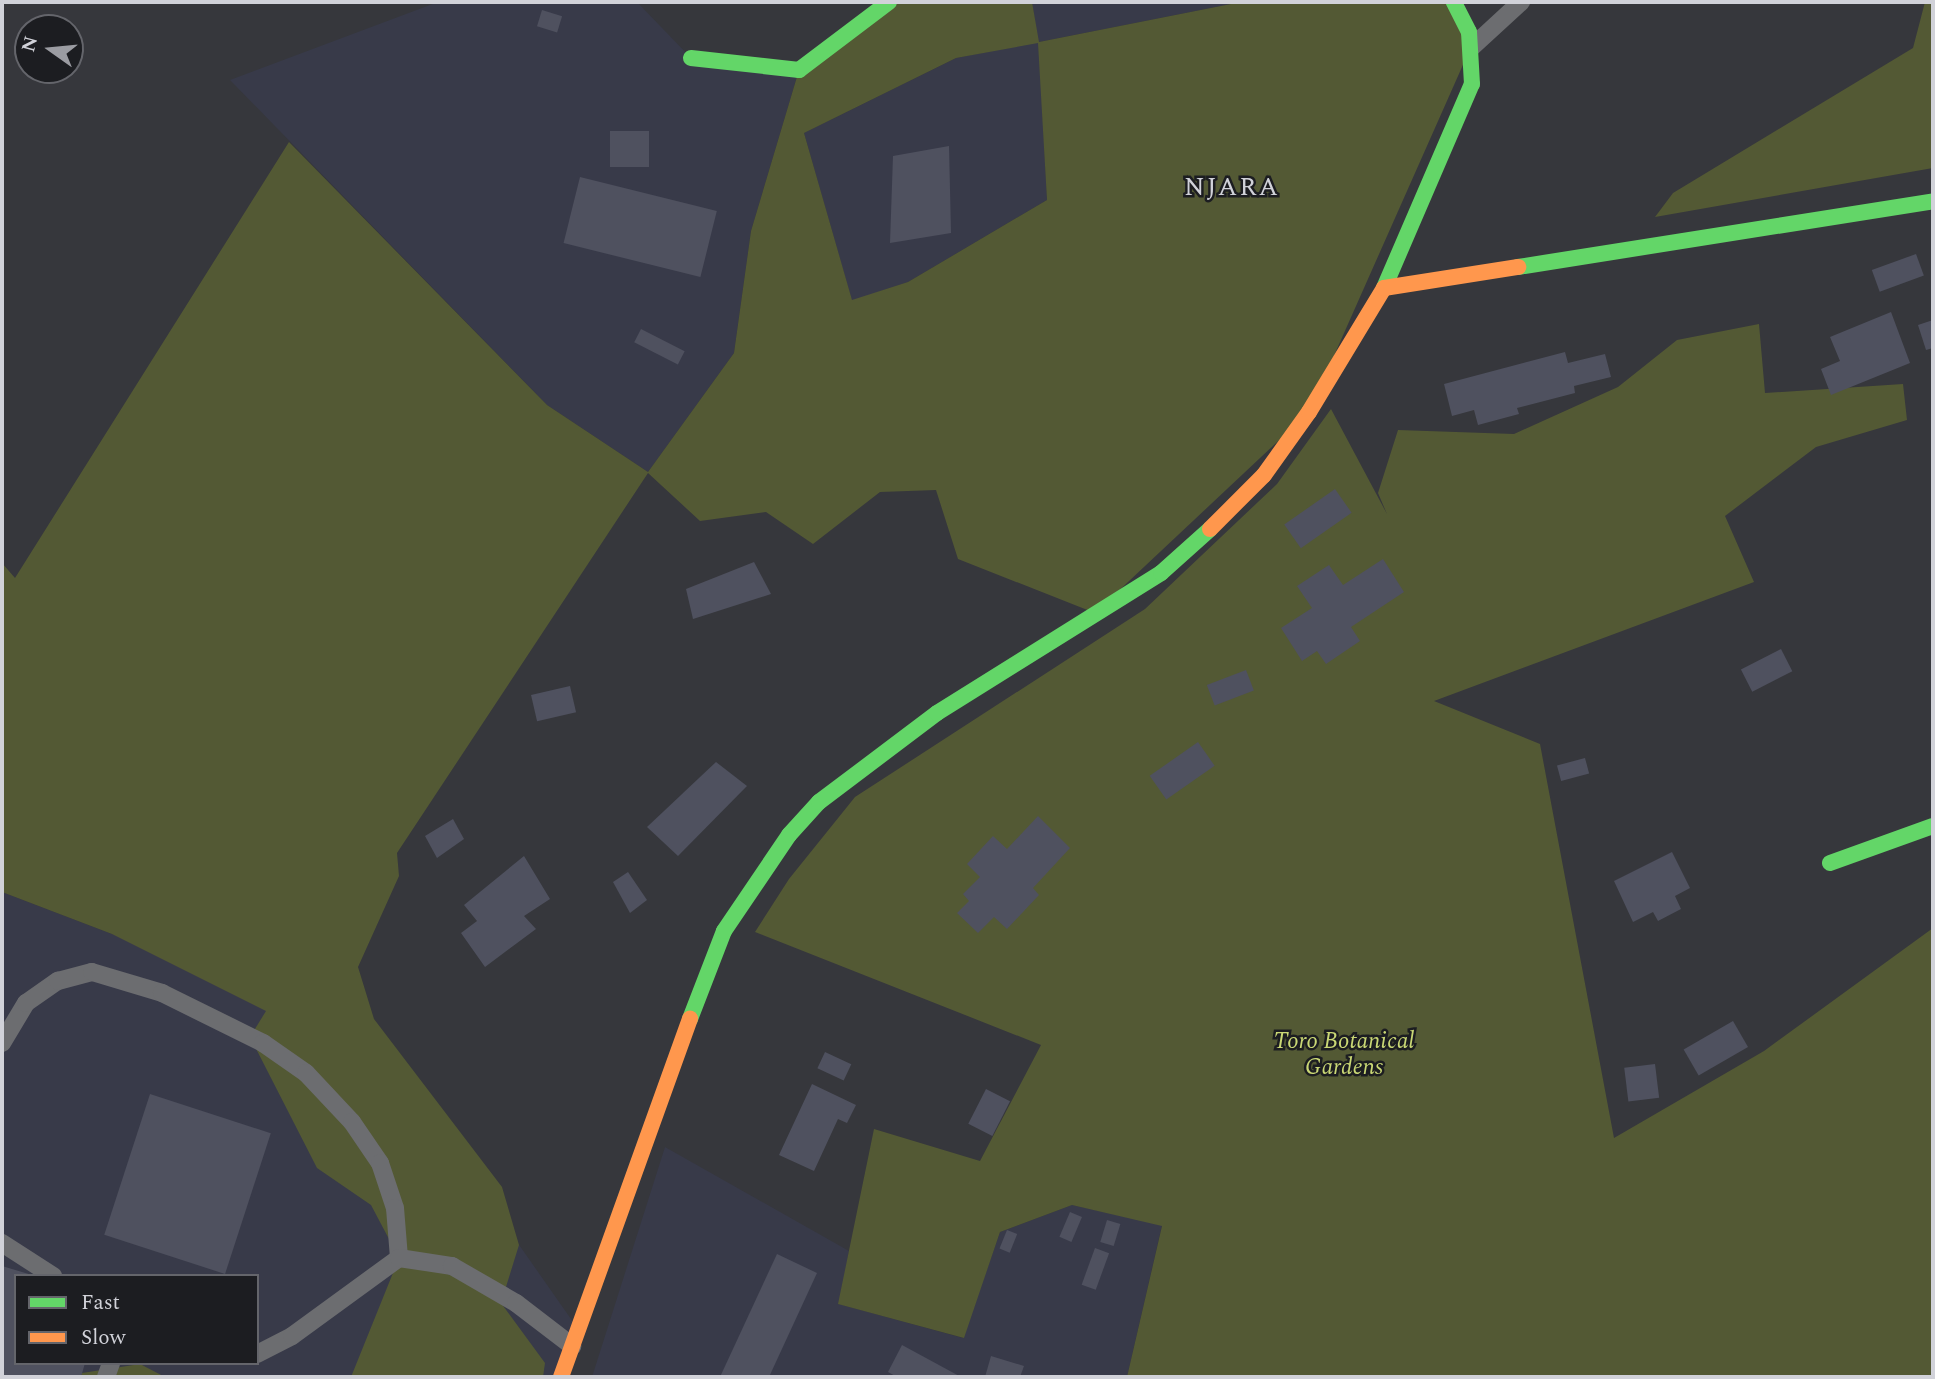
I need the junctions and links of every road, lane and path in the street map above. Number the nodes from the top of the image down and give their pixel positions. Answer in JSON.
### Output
{"nodes":[{"id":1,"x":889,"y":2,"type":"edge"},
{"id":2,"x":1454,"y":2,"type":"edge"},
{"id":3,"x":1521,"y":2,"type":"edge"},
{"id":4,"x":1469,"y":49,"type":"junction"},
{"id":5,"x":691,"y":58,"type":"dead end"},
{"id":6,"x":1933,"y":201,"type":"edge"},
{"id":7,"x":1384,"y":288,"type":"junction"},
{"id":8,"x":1933,"y":826,"type":"edge"},
{"id":9,"x":1830,"y":863,"type":"dead end"},
{"id":10,"x":2,"y":1043,"type":"edge"},
{"id":11,"x":2,"y":1243,"type":"edge"},
{"id":12,"x":399,"y":1258,"type":"junction"},
{"id":13,"x":50,"y":1274,"type":"edge"},
{"id":14,"x":572,"y":1346,"type":"junction"},
{"id":15,"x":259,"y":1353,"type":"edge"},
{"id":16,"x":561,"y":1377,"type":"edge"}],
"edges":[{"from":1,"to":5,"type":"main road"},
{"from":2,"to":4,"type":"main road"},
{"from":3,"to":4,"type":"lane"},
{"from":4,"to":7,"type":"main road"},
{"from":6,"to":7,"type":"main road"},
{"from":7,"to":14,"type":"main road"},
{"from":8,"to":9,"type":"main road"},
{"from":10,"to":12,"type":"lane"},
{"from":11,"to":13,"type":"lane"},
{"from":12,"to":14,"type":"lane"},
{"from":12,"to":15,"type":"lane"},
{"from":14,"to":16,"type":"main road"}]}
